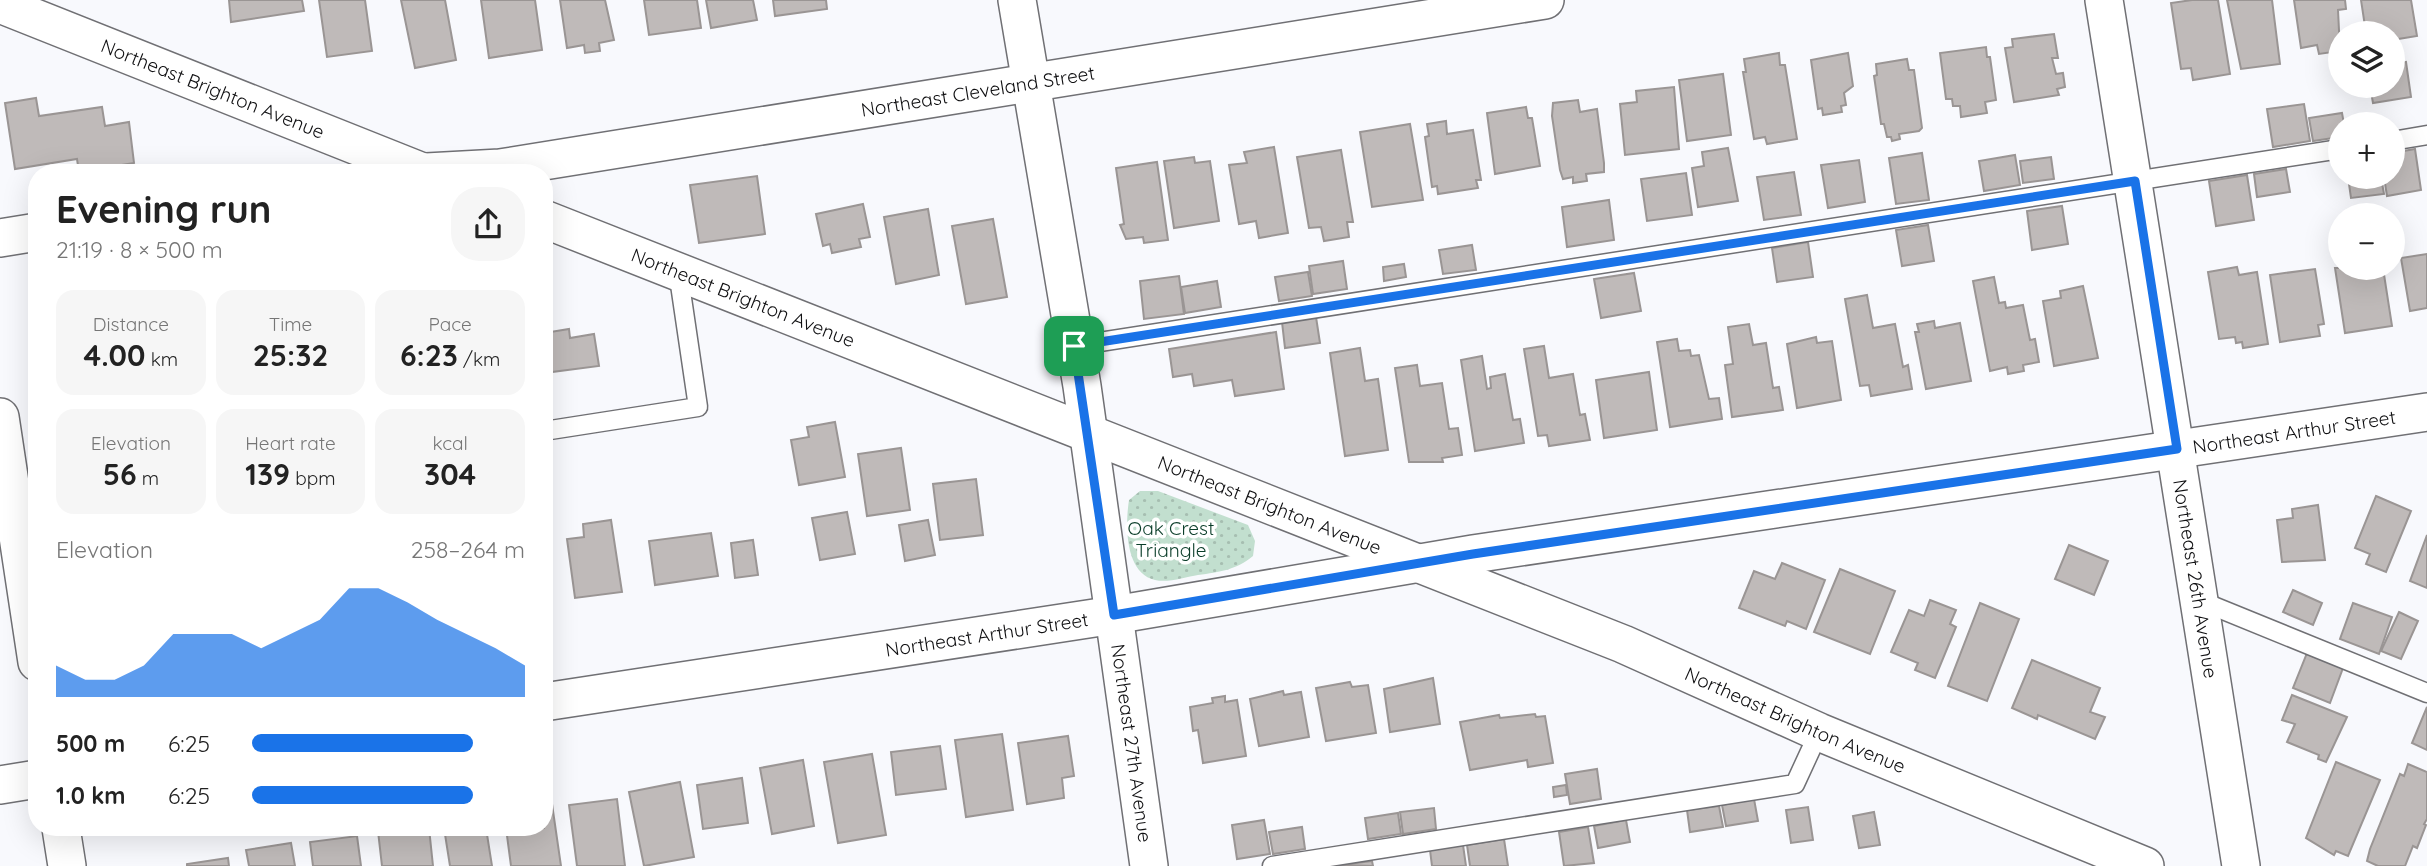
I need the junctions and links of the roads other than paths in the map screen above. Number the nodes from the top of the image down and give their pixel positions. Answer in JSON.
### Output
{"nodes":[{"id":1,"x":1017,"y":0,"type":"edge"},
{"id":2,"x":1545,"y":0,"type":"edge"},
{"id":3,"x":2104,"y":0,"type":"edge"},
{"id":4,"x":0,"y":4,"type":"edge"},
{"id":5,"x":1030,"y":80,"type":"junction"},
{"id":6,"x":2427,"y":135,"type":"edge"},
{"id":7,"x":2405,"y":139,"type":"edge"},
{"id":8,"x":2328,"y":151,"type":"edge"},
{"id":9,"x":396,"y":164,"type":"edge"},
{"id":10,"x":524,"y":164,"type":"edge"},
{"id":11,"x":2135,"y":181,"type":"junction"},
{"id":12,"x":553,"y":222,"type":"edge"},
{"id":13,"x":28,"y":233,"type":"edge"},
{"id":14,"x":0,"y":238,"type":"edge"},
{"id":15,"x":678,"y":271,"type":"junction"},
{"id":16,"x":1074,"y":346,"type":"junction"},
{"id":17,"x":2427,"y":412,"type":"edge"},
{"id":18,"x":0,"y":417,"type":"edge"},
{"id":19,"x":553,"y":429,"type":"edge"},
{"id":20,"x":1088,"y":432,"type":"junction"},
{"id":21,"x":2177,"y":449,"type":"junction"},
{"id":22,"x":17,"y":510,"type":"edge"},
{"id":23,"x":1422,"y":565,"type":"junction"},
{"id":24,"x":28,"y":594,"type":"edge"},
{"id":25,"x":2201,"y":601,"type":"junction"},
{"id":26,"x":1114,"y":615,"type":"junction"},
{"id":27,"x":2427,"y":693,"type":"edge"},
{"id":28,"x":553,"y":701,"type":"edge"},
{"id":29,"x":1819,"y":732,"type":"junction"},
{"id":30,"x":28,"y":780,"type":"edge"},
{"id":31,"x":0,"y":785,"type":"edge"},
{"id":32,"x":62,"y":836,"type":"edge"},
{"id":33,"x":67,"y":866,"type":"edge"},
{"id":34,"x":1149,"y":866,"type":"edge"},
{"id":35,"x":1272,"y":866,"type":"edge"},
{"id":36,"x":2145,"y":866,"type":"edge"},
{"id":37,"x":2242,"y":866,"type":"edge"}],
"edges":[{"from":1,"to":5,"type":"street","name":"Northeast 27th Avenue"},
{"from":2,"to":5,"type":"street","name":"Northeast Cleveland Street"},
{"from":3,"to":11,"type":"street","name":"Northeast 26th Avenue"},
{"from":4,"to":9,"type":"street","name":"Northeast Brighton Avenue"},
{"from":5,"to":10,"type":"street","name":"Northeast Cleveland Street"},
{"from":5,"to":16,"type":"street","name":"Northeast 27th Avenue"},
{"from":6,"to":7,"type":"lane"},
{"from":8,"to":11,"type":"lane"},
{"from":11,"to":16,"type":"lane"},
{"from":11,"to":21,"type":"street","name":"Northeast 26th Avenue"},
{"from":12,"to":15,"type":"street","name":"Northeast Brighton Avenue"},
{"from":13,"to":14,"type":"street"},
{"from":15,"to":19,"type":"lane"},
{"from":15,"to":20,"type":"street","name":"Northeast Brighton Avenue"},
{"from":16,"to":20,"type":"street","name":"Northeast 27th Avenue"},
{"from":17,"to":21,"type":"street","name":"Northeast Arthur Street"},
{"from":18,"to":22,"type":"street"},
{"from":20,"to":23,"type":"street","name":"Northeast Brighton Avenue"},
{"from":20,"to":26,"type":"street","name":"Northeast 27th Avenue"},
{"from":21,"to":23,"type":"street","name":"Northeast Arthur Street"},
{"from":21,"to":25,"type":"street","name":"Northeast 26th Avenue"},
{"from":22,"to":24,"type":"street"},
{"from":23,"to":26,"type":"street","name":"Northeast Arthur Street"},
{"from":23,"to":29,"type":"street","name":"Northeast Brighton Avenue"},
{"from":25,"to":27,"type":"lane"},
{"from":25,"to":37,"type":"street","name":"Northeast 26th Avenue"},
{"from":26,"to":28,"type":"street","name":"Northeast Arthur Street"},
{"from":26,"to":34,"type":"street","name":"Northeast 27th Avenue"},
{"from":29,"to":35,"type":"lane"},
{"from":29,"to":36,"type":"street","name":"Northeast Brighton Avenue"},
{"from":30,"to":31,"type":"street"},
{"from":32,"to":33,"type":"street"}]}
